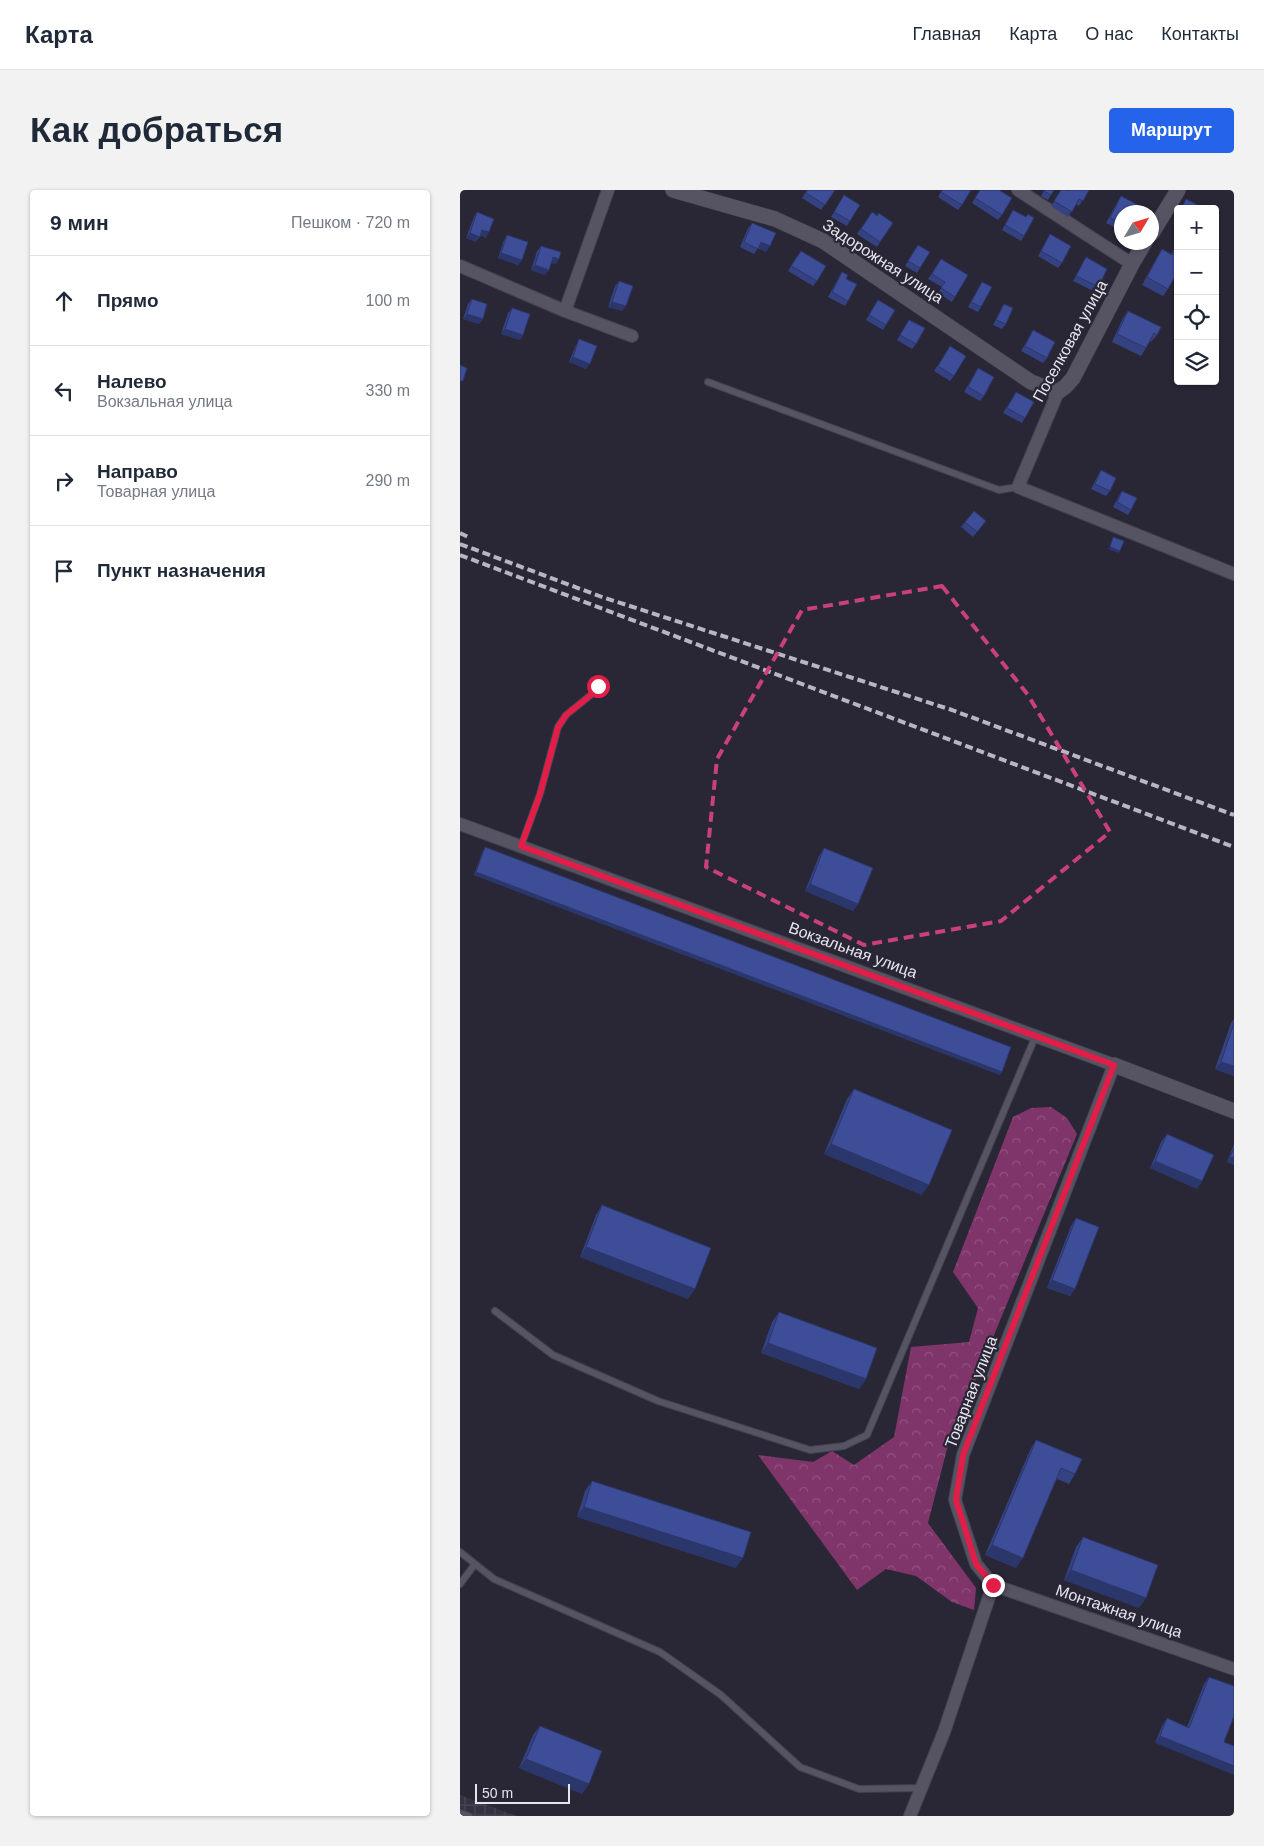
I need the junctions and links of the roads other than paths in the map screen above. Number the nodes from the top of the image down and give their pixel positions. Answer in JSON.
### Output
{"nodes":[{"id":1,"x":608,"y":190,"type":"edge"},
{"id":2,"x":673,"y":190,"type":"edge"},
{"id":3,"x":1018,"y":190,"type":"edge"},
{"id":4,"x":1178,"y":190,"type":"edge"},
{"id":5,"x":1159,"y":221,"type":"edge"},
{"id":6,"x":1141,"y":250,"type":"edge"},
{"id":7,"x":1132,"y":264,"type":"junction"},
{"id":8,"x":460,"y":266,"type":"edge"},
{"id":9,"x":565,"y":311,"type":"junction"},
{"id":10,"x":632,"y":336,"type":"dead end"},
{"id":11,"x":708,"y":382,"type":"dead end"},
{"id":12,"x":1058,"y":392,"type":"junction"},
{"id":13,"x":1018,"y":487,"type":"junction"},
{"id":14,"x":1234,"y":574,"type":"edge"},
{"id":15,"x":598,"y":686,"type":"dead end"},
{"id":16,"x":460,"y":824,"type":"edge"},
{"id":17,"x":521,"y":846,"type":"junction"},
{"id":18,"x":1036,"y":1035,"type":"junction"},
{"id":19,"x":1114,"y":1065,"type":"junction"},
{"id":20,"x":1234,"y":1111,"type":"edge"},
{"id":21,"x":495,"y":1311,"type":"dead end"},
{"id":22,"x":460,"y":1552,"type":"edge"},
{"id":23,"x":475,"y":1564,"type":"junction"},
{"id":24,"x":460,"y":1584,"type":"edge"},
{"id":25,"x":993,"y":1585,"type":"junction"},
{"id":26,"x":1234,"y":1669,"type":"edge"},
{"id":27,"x":922,"y":1788,"type":"junction"},
{"id":28,"x":460,"y":1813,"type":"edge"},
{"id":29,"x":469,"y":1816,"type":"edge"},
{"id":30,"x":910,"y":1816,"type":"edge"}],
"edges":[{"from":1,"to":9,"type":"street"},
{"from":2,"to":12,"type":"street","name":"Задорожная улица"},
{"from":3,"to":7,"type":"street"},
{"from":4,"to":5,"type":"street"},
{"from":6,"to":7,"type":"street","name":"Поселковая улица"},
{"from":7,"to":12,"type":"street","name":"Поселковая улица"},
{"from":8,"to":9,"type":"street"},
{"from":9,"to":10,"type":"street"},
{"from":11,"to":13,"type":"lane"},
{"from":12,"to":13,"type":"street","name":"Поселковая улица"},
{"from":13,"to":14,"type":"street"},
{"from":15,"to":17,"type":"lane"},
{"from":16,"to":17,"type":"street","name":"Вокзальная улица"},
{"from":17,"to":18,"type":"street","name":"Вокзальная улица"},
{"from":18,"to":19,"type":"street","name":"Вокзальная улица"},
{"from":18,"to":21,"type":"lane"},
{"from":19,"to":20,"type":"street","name":"Вокзальная улица"},
{"from":19,"to":25,"type":"street","name":"Товарная улица"},
{"from":22,"to":23,"type":"lane"},
{"from":23,"to":24,"type":"lane"},
{"from":23,"to":27,"type":"lane"},
{"from":25,"to":26,"type":"street","name":"Монтажная улица"},
{"from":25,"to":27,"type":"street"},
{"from":27,"to":30,"type":"street"},
{"from":28,"to":29,"type":"lane"}]}
